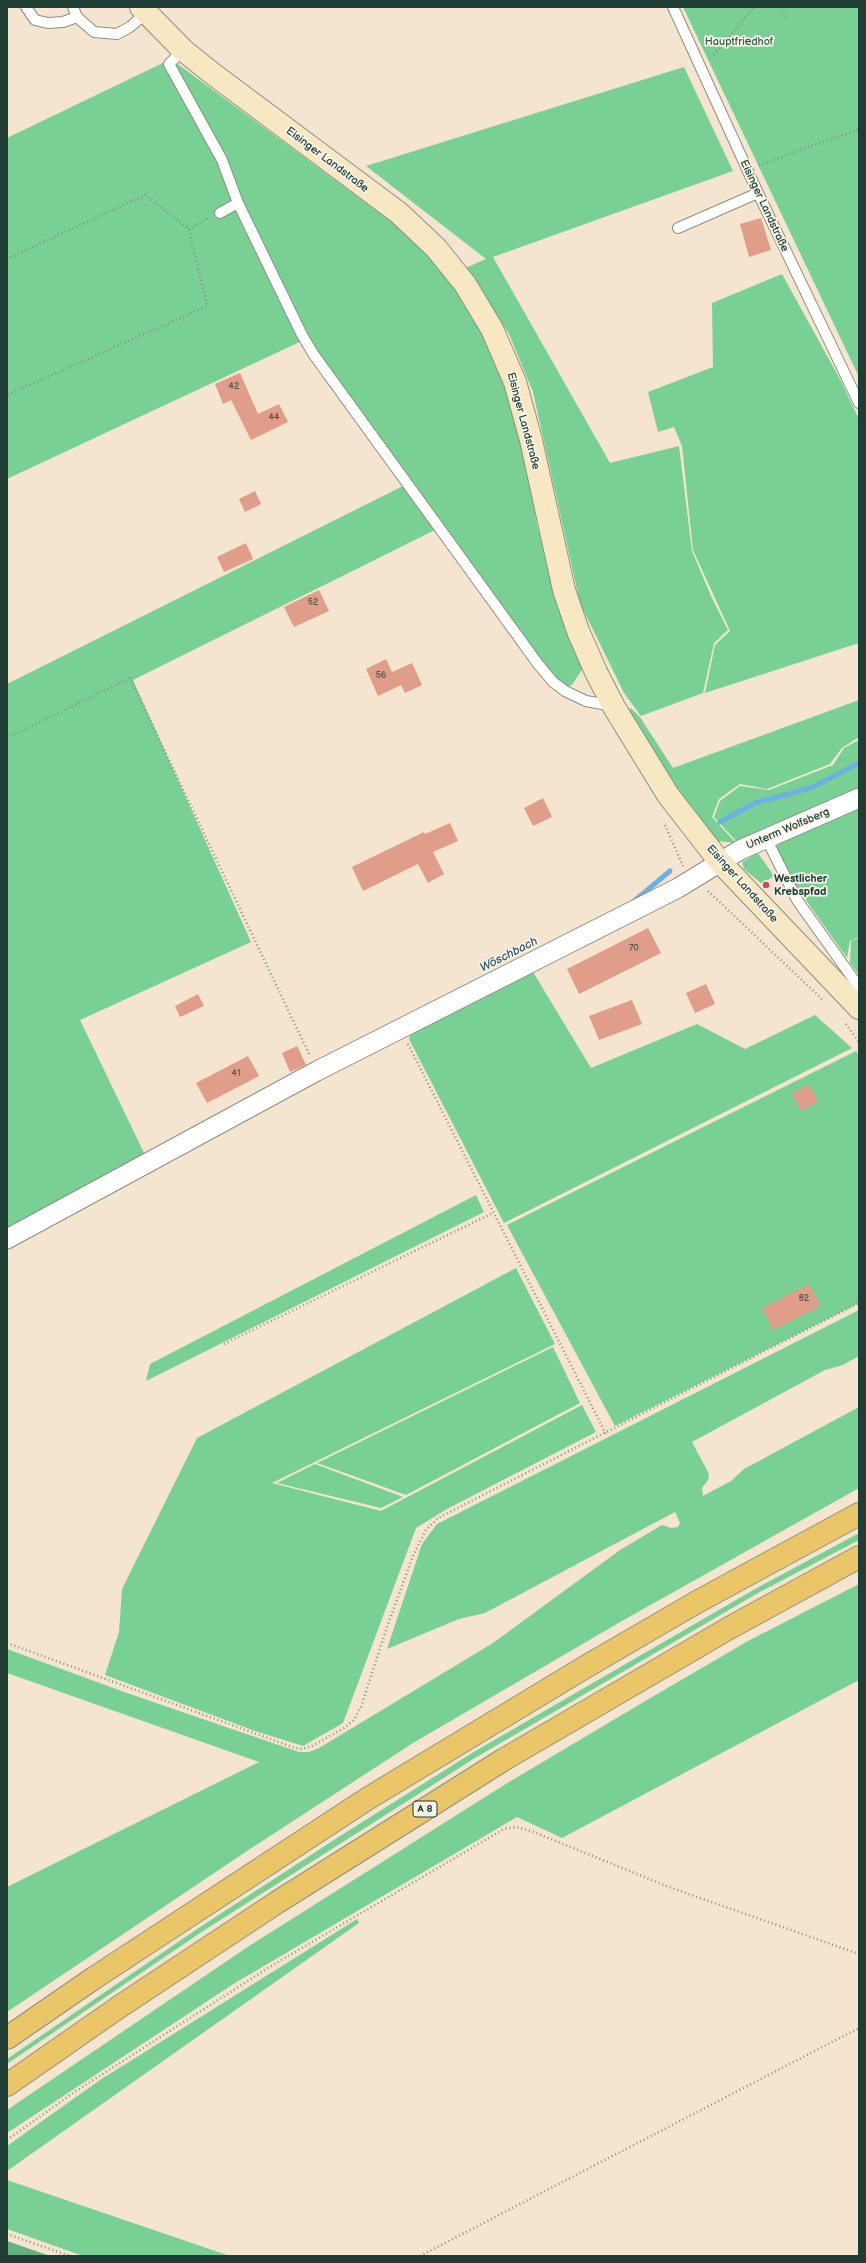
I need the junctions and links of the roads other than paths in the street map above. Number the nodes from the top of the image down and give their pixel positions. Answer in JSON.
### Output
{"nodes":[{"id":1,"x":26,"y":7,"type":"edge"},
{"id":2,"x":673,"y":7,"type":"edge"},
{"id":3,"x":142,"y":8,"type":"edge"},
{"id":4,"x":75,"y":12,"type":"edge"},
{"id":5,"x":183,"y":50,"type":"junction"},
{"id":6,"x":758,"y":193,"type":"junction"},
{"id":7,"x":238,"y":203,"type":"junction"},
{"id":8,"x":220,"y":213,"type":"road end"},
{"id":9,"x":678,"y":228,"type":"dead end"},
{"id":10,"x":859,"y":403,"type":"edge"},
{"id":11,"x":614,"y":706,"type":"junction"},
{"id":12,"x":859,"y":798,"type":"edge"},
{"id":13,"x":766,"y":838,"type":"junction"},
{"id":14,"x":720,"y":862,"type":"junction"},
{"id":15,"x":859,"y":988,"type":"edge"},
{"id":16,"x":851,"y":1014,"type":"edge"},
{"id":17,"x":7,"y":1239,"type":"edge"},
{"id":18,"x":859,"y":1514,"type":"edge"},
{"id":19,"x":859,"y":1557,"type":"edge"},
{"id":20,"x":7,"y":2038,"type":"edge"},
{"id":21,"x":7,"y":2085,"type":"edge"}],
"edges":[{"from":1,"to":4,"type":"lane"},
{"from":2,"to":6,"type":"lane","name":"Eisinger Landstraße"},
{"from":3,"to":4,"type":"lane"},
{"from":3,"to":5,"type":"main road","name":"Eisinger Landstraße"},
{"from":5,"to":7,"type":"lane"},
{"from":5,"to":11,"type":"main road","name":"Eisinger Landstraße"},
{"from":6,"to":9,"type":"lane"},
{"from":6,"to":10,"type":"lane","name":"Eisinger Landstraße"},
{"from":7,"to":8,"type":"lane"},
{"from":7,"to":11,"type":"lane"},
{"from":11,"to":14,"type":"main road","name":"Eisinger Landstraße"},
{"from":12,"to":13,"type":"street","name":"Unterm Wolfsberg"},
{"from":13,"to":14,"type":"street","name":"Unterm Wolfsberg"},
{"from":13,"to":15,"type":"lane"},
{"from":14,"to":16,"type":"main road","name":"Eisinger Landstraße"},
{"from":14,"to":17,"type":"street","name":"Unterm Wolfsberg"},
{"from":18,"to":20,"type":"highway"},
{"from":19,"to":21,"type":"highway","number":"A 8"}]}
